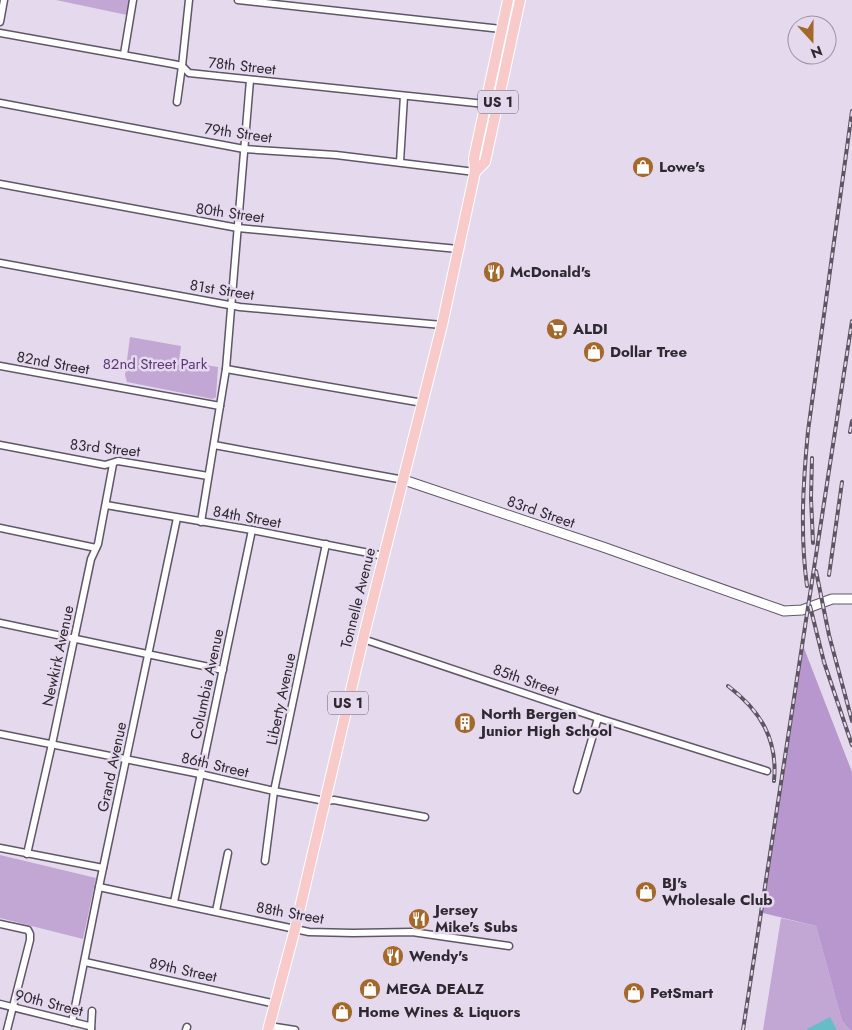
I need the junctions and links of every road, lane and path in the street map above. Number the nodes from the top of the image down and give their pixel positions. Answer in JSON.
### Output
{"nodes":[{"id":1,"x":4,"y":0,"type":"edge"},
{"id":2,"x":133,"y":0,"type":"edge"},
{"id":3,"x":189,"y":0,"type":"edge"},
{"id":4,"x":238,"y":0,"type":"edge"},
{"id":5,"x":508,"y":0,"type":"edge"},
{"id":6,"x":520,"y":0,"type":"edge"},
{"id":7,"x":0,"y":22,"type":"edge"},
{"id":8,"x":502,"y":29,"type":"junction"},
{"id":9,"x":0,"y":32,"type":"edge"},
{"id":10,"x":124,"y":54,"type":"junction"},
{"id":11,"x":182,"y":66,"type":"junction"},
{"id":12,"x":250,"y":80,"type":"junction"},
{"id":13,"x":404,"y":96,"type":"junction"},
{"id":14,"x":177,"y":102,"type":"dead end"},
{"id":15,"x":0,"y":103,"type":"edge"},
{"id":16,"x":485,"y":104,"type":"junction"},
{"id":17,"x":244,"y":149,"type":"junction"},
{"id":18,"x":400,"y":162,"type":"junction"},
{"id":19,"x":476,"y":172,"type":"junction"},
{"id":20,"x":0,"y":184,"type":"edge"},
{"id":21,"x":238,"y":228,"type":"junction"},
{"id":22,"x":458,"y":249,"type":"junction"},
{"id":23,"x":0,"y":263,"type":"edge"},
{"id":24,"x":231,"y":306,"type":"junction"},
{"id":25,"x":442,"y":325,"type":"junction"},
{"id":26,"x":0,"y":366,"type":"edge"},
{"id":27,"x":226,"y":369,"type":"junction"},
{"id":28,"x":422,"y":403,"type":"junction"},
{"id":29,"x":220,"y":406,"type":"junction"},
{"id":30,"x":0,"y":445,"type":"edge"},
{"id":31,"x":214,"y":445,"type":"junction"},
{"id":32,"x":113,"y":464,"type":"junction"},
{"id":33,"x":208,"y":476,"type":"junction"},
{"id":34,"x":404,"y":480,"type":"junction"},
{"id":35,"x":106,"y":505,"type":"junction"},
{"id":36,"x":177,"y":518,"type":"junction"},
{"id":37,"x":201,"y":522,"type":"junction"},
{"id":38,"x":0,"y":528,"type":"edge"},
{"id":39,"x":252,"y":530,"type":"junction"},
{"id":40,"x":326,"y":544,"type":"junction"},
{"id":41,"x":96,"y":548,"type":"junction"},
{"id":42,"x":384,"y":556,"type":"junction"},
{"id":43,"x":852,"y":599,"type":"edge"},
{"id":44,"x":0,"y":623,"type":"edge"},
{"id":45,"x":74,"y":638,"type":"junction"},
{"id":46,"x":364,"y":639,"type":"junction"},
{"id":47,"x":149,"y":654,"type":"junction"},
{"id":48,"x":223,"y":670,"type":"junction"},
{"id":49,"x":598,"y":718,"type":"junction"},
{"id":50,"x":0,"y":734,"type":"edge"},
{"id":51,"x":52,"y":744,"type":"junction"},
{"id":52,"x":126,"y":759,"type":"junction"},
{"id":53,"x":768,"y":771,"type":"dead end"},
{"id":54,"x":200,"y":774,"type":"junction"},
{"id":55,"x":577,"y":790,"type":"dead end"},
{"id":56,"x":274,"y":791,"type":"junction"},
{"id":57,"x":325,"y":801,"type":"junction"},
{"id":58,"x":425,"y":817,"type":"dead end"},
{"id":59,"x":0,"y":848,"type":"edge"},
{"id":60,"x":228,"y":853,"type":"dead end"},
{"id":61,"x":28,"y":854,"type":"junction"},
{"id":62,"x":265,"y":861,"type":"dead end"},
{"id":63,"x":103,"y":868,"type":"junction"},
{"id":64,"x":99,"y":887,"type":"junction"},
{"id":65,"x":174,"y":902,"type":"junction"},
{"id":66,"x":216,"y":911,"type":"junction"},
{"id":67,"x":0,"y":924,"type":"edge"},
{"id":68,"x":295,"y":929,"type":"junction"},
{"id":69,"x":509,"y":946,"type":"dead end"},
{"id":70,"x":85,"y":962,"type":"junction"},
{"id":71,"x":0,"y":1004,"type":"edge"},
{"id":72,"x":276,"y":1004,"type":"junction"},
{"id":73,"x":12,"y":1007,"type":"junction"},
{"id":74,"x":92,"y":1010,"type":"dead end"},
{"id":75,"x":72,"y":1022,"type":"junction"},
{"id":76,"x":269,"y":1028,"type":"edge"},
{"id":77,"x":91,"y":1029,"type":"edge"},
{"id":78,"x":7,"y":1030,"type":"edge"},
{"id":79,"x":295,"y":1030,"type":"edge"}],
"edges":[{"from":1,"to":7,"type":"street"},
{"from":2,"to":10,"type":"street"},
{"from":3,"to":11,"type":"street"},
{"from":4,"to":8,"type":"street"},
{"from":5,"to":8,"type":"main road","name":"Tonnelle Avenue","number":"US 1"},
{"from":6,"to":19,"type":"main road","name":"Tonnelle Avenue","number":"US 1"},
{"from":8,"to":16,"type":"main road","name":"Tonnelle Avenue","number":"US 1"},
{"from":9,"to":10,"type":"street","name":"78th Street"},
{"from":10,"to":11,"type":"street","name":"78th Street"},
{"from":11,"to":12,"type":"street","name":"78th Street"},
{"from":11,"to":14,"type":"street"},
{"from":12,"to":13,"type":"street","name":"78th Street"},
{"from":12,"to":17,"type":"street"},
{"from":13,"to":16,"type":"street","name":"78th Street"},
{"from":13,"to":18,"type":"street"},
{"from":15,"to":17,"type":"street","name":"79th Street"},
{"from":16,"to":19,"type":"main road","name":"Tonnelle Avenue","number":"US 1"},
{"from":17,"to":18,"type":"street","name":"79th Street"},
{"from":17,"to":21,"type":"street"},
{"from":18,"to":19,"type":"street","name":"79th Street"},
{"from":19,"to":22,"type":"main road","name":"Tonnelle Avenue","number":"US 1"},
{"from":20,"to":21,"type":"street","name":"80th Street"},
{"from":21,"to":22,"type":"street","name":"80th Street"},
{"from":21,"to":24,"type":"street"},
{"from":22,"to":25,"type":"main road","name":"Tonnelle Avenue","number":"US 1"},
{"from":23,"to":24,"type":"street","name":"81st Street"},
{"from":24,"to":25,"type":"street","name":"81st Street"},
{"from":24,"to":27,"type":"street"},
{"from":25,"to":28,"type":"main road","name":"Tonnelle Avenue","number":"US 1"},
{"from":26,"to":29,"type":"street","name":"82nd Street"},
{"from":27,"to":28,"type":"street"},
{"from":27,"to":29,"type":"street"},
{"from":28,"to":34,"type":"main road","name":"Tonnelle Avenue","number":"US 1"},
{"from":29,"to":31,"type":"street"},
{"from":30,"to":32,"type":"street","name":"83rd Street"},
{"from":31,"to":33,"type":"street"},
{"from":31,"to":34,"type":"street","name":"83rd Street"},
{"from":32,"to":33,"type":"street","name":"83rd Street"},
{"from":32,"to":35,"type":"street","name":"Newkirk Avenue"},
{"from":33,"to":37,"type":"street"},
{"from":34,"to":42,"type":"main road","name":"Tonnelle Avenue","number":"US 1"},
{"from":34,"to":43,"type":"street","name":"83rd Street"},
{"from":35,"to":36,"type":"street","name":"84th Street"},
{"from":35,"to":41,"type":"street","name":"Newkirk Avenue"},
{"from":36,"to":37,"type":"street","name":"84th Street"},
{"from":36,"to":47,"type":"street","name":"Grand Avenue"},
{"from":37,"to":39,"type":"street","name":"84th Street"},
{"from":38,"to":41,"type":"street"},
{"from":39,"to":40,"type":"street","name":"84th Street"},
{"from":39,"to":48,"type":"street","name":"Columbia Avenue"},
{"from":40,"to":42,"type":"street","name":"84th Street"},
{"from":40,"to":56,"type":"street","name":"Liberty Avenue"},
{"from":41,"to":45,"type":"street","name":"Newkirk Avenue"},
{"from":42,"to":46,"type":"main road","name":"Tonnelle Avenue","number":"US 1"},
{"from":44,"to":45,"type":"street"},
{"from":45,"to":47,"type":"street"},
{"from":45,"to":51,"type":"street","name":"Newkirk Avenue"},
{"from":46,"to":49,"type":"street","name":"85th Street"},
{"from":46,"to":57,"type":"main road","name":"Tonnelle Avenue","number":"US 1"},
{"from":47,"to":48,"type":"street"},
{"from":47,"to":52,"type":"street","name":"Grand Avenue"},
{"from":48,"to":54,"type":"street","name":"Columbia Avenue"},
{"from":49,"to":53,"type":"street","name":"85th Street"},
{"from":49,"to":55,"type":"street"},
{"from":50,"to":51,"type":"street","name":"86th Street"},
{"from":51,"to":52,"type":"street","name":"86th Street"},
{"from":51,"to":61,"type":"street","name":"Newkirk Avenue"},
{"from":52,"to":54,"type":"street","name":"86th Street"},
{"from":52,"to":63,"type":"street","name":"Grand Avenue"},
{"from":54,"to":56,"type":"street","name":"86th Street"},
{"from":54,"to":65,"type":"street","name":"Columbia Avenue"},
{"from":56,"to":57,"type":"street","name":"86th Street"},
{"from":56,"to":62,"type":"street","name":"Liberty Avenue"},
{"from":57,"to":58,"type":"street","name":"86th Street"},
{"from":57,"to":68,"type":"main road","name":"Tonnelle Avenue","number":"US 1"},
{"from":59,"to":61,"type":"street"},
{"from":60,"to":66,"type":"street"},
{"from":61,"to":63,"type":"street"},
{"from":63,"to":64,"type":"street","name":"Grand Avenue"},
{"from":64,"to":65,"type":"street","name":"88th Street"},
{"from":64,"to":70,"type":"street","name":"Grand Avenue"},
{"from":65,"to":66,"type":"street","name":"88th Street"},
{"from":66,"to":68,"type":"street","name":"88th Street"},
{"from":67,"to":73,"type":"street"},
{"from":68,"to":69,"type":"street","name":"88th Street"},
{"from":68,"to":72,"type":"main road","name":"Tonnelle Avenue","number":"US 1"},
{"from":70,"to":72,"type":"street","name":"89th Street"},
{"from":70,"to":75,"type":"street","name":"Grand Avenue"},
{"from":71,"to":73,"type":"street","name":"90th Street"},
{"from":72,"to":76,"type":"main road","name":"Tonnelle Avenue","number":"US 1"},
{"from":73,"to":75,"type":"street","name":"90th Street"},
{"from":73,"to":78,"type":"street"},
{"from":74,"to":77,"type":"street"},
{"from":75,"to":77,"type":"street","name":"90th Street"},
{"from":76,"to":79,"type":"street"}]}
